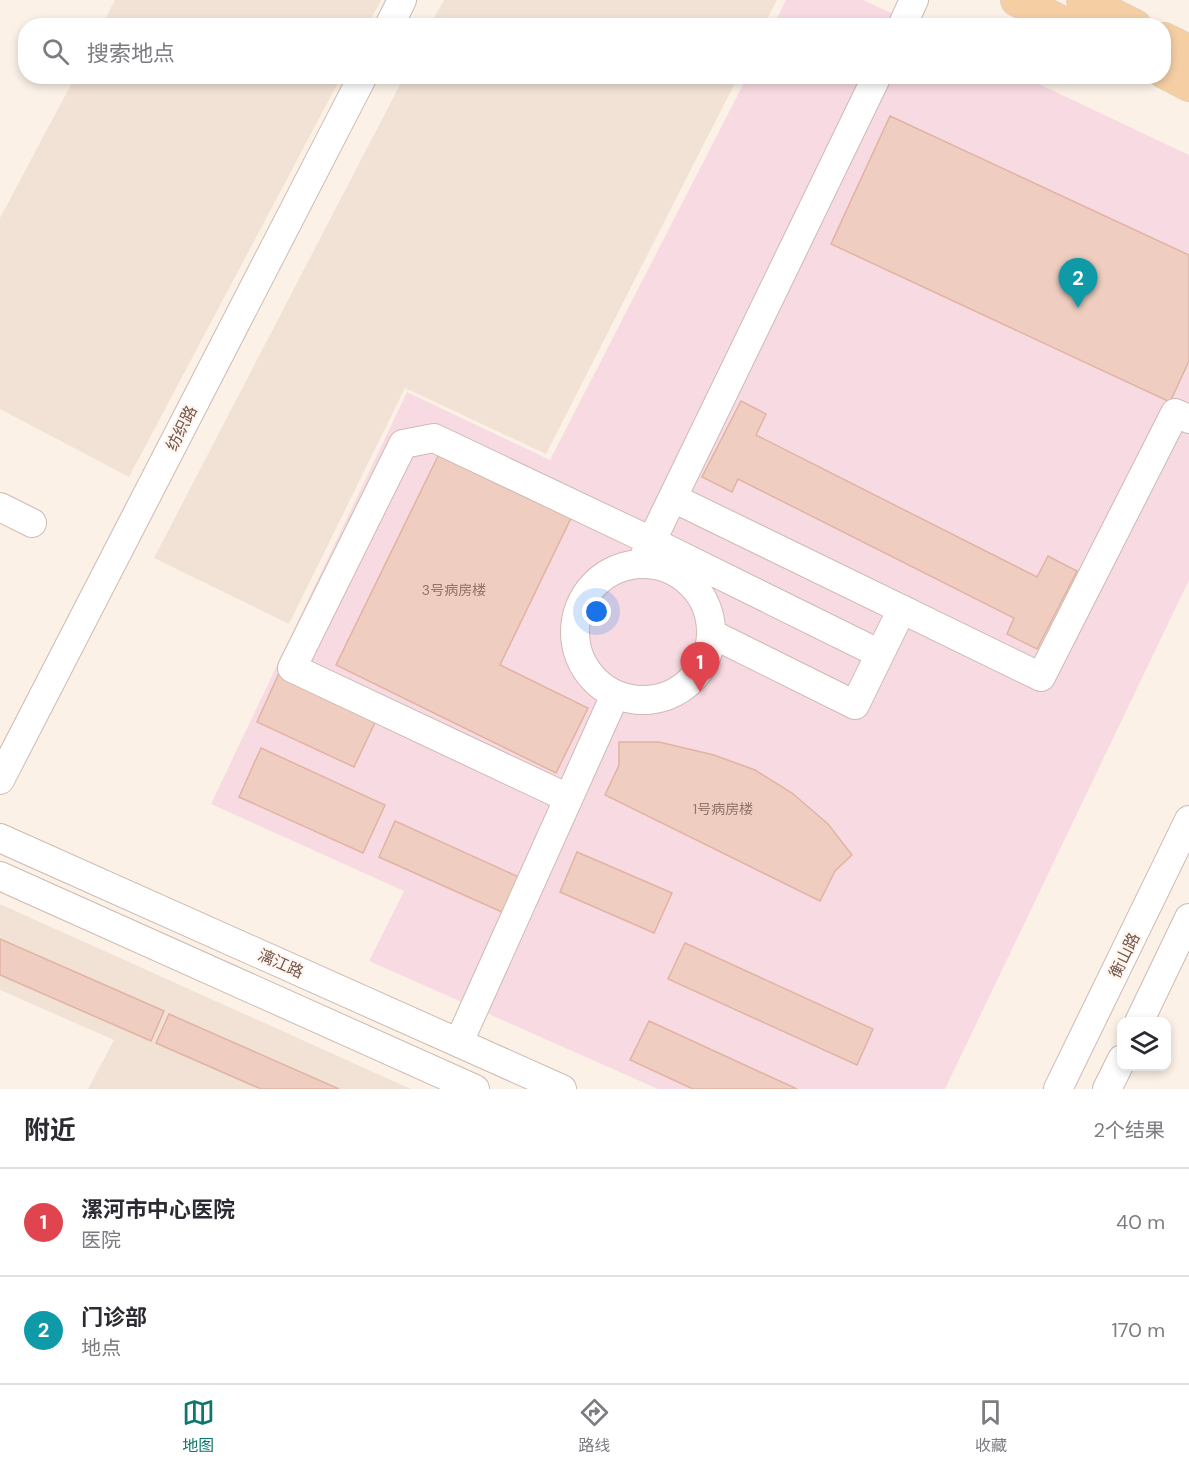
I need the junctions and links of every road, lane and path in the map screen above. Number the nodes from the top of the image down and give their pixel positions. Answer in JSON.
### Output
{"nodes":[{"id":1,"x":402,"y":0,"type":"edge"},
{"id":2,"x":914,"y":0,"type":"edge"},
{"id":3,"x":1017,"y":0,"type":"edge"},
{"id":4,"x":1083,"y":0,"type":"edge"},
{"id":5,"x":393,"y":18,"type":"edge"},
{"id":6,"x":906,"y":18,"type":"edge"},
{"id":7,"x":1053,"y":18,"type":"edge"},
{"id":8,"x":1119,"y":18,"type":"edge"},
{"id":9,"x":1171,"y":42,"type":"edge"},
{"id":10,"x":1189,"y":51,"type":"edge"},
{"id":11,"x":1171,"y":76,"type":"edge"},
{"id":12,"x":359,"y":84,"type":"edge"},
{"id":13,"x":873,"y":84,"type":"edge"},
{"id":14,"x":1189,"y":85,"type":"edge"},
{"id":15,"x":1189,"y":419,"type":"edge"},
{"id":16,"x":673,"y":498,"type":"junction"},
{"id":17,"x":0,"y":507,"type":"edge"},
{"id":18,"x":32,"y":523,"type":"dead end"},
{"id":19,"x":646,"y":552,"type":"junction"},
{"id":20,"x":902,"y":609,"type":"junction"},
{"id":21,"x":712,"y":634,"type":"junction"},
{"id":22,"x":880,"y":654,"type":"junction"},
{"id":23,"x":615,"y":695,"type":"junction"},
{"id":24,"x":0,"y":780,"type":"edge"},
{"id":25,"x":568,"y":798,"type":"junction"},
{"id":26,"x":1189,"y":820,"type":"edge"},
{"id":27,"x":0,"y":838,"type":"edge"},
{"id":28,"x":0,"y":876,"type":"edge"},
{"id":29,"x":1189,"y":918,"type":"edge"},
{"id":30,"x":1141,"y":1017,"type":"edge"},
{"id":31,"x":459,"y":1042,"type":"junction"},
{"id":32,"x":1117,"y":1069,"type":"edge"},
{"id":33,"x":475,"y":1089,"type":"edge"},
{"id":34,"x":562,"y":1089,"type":"edge"},
{"id":35,"x":1058,"y":1089,"type":"edge"},
{"id":36,"x":1107,"y":1089,"type":"edge"}],
"edges":[{"from":1,"to":5,"type":"street"},
{"from":2,"to":6,"type":"street"},
{"from":3,"to":7,"type":"main road"},
{"from":4,"to":8,"type":"main road"},
{"from":9,"to":10,"type":"main road"},
{"from":11,"to":14,"type":"main road"},
{"from":12,"to":24,"type":"street","name":"纺织路"},
{"from":13,"to":16,"type":"street"},
{"from":15,"to":20,"type":"street"},
{"from":16,"to":19,"type":"street"},
{"from":16,"to":20,"type":"street"},
{"from":17,"to":18,"type":"street"},
{"from":19,"to":21,"type":"street"},
{"from":19,"to":22,"type":"street"},
{"from":19,"to":23,"type":"street"},
{"from":19,"to":25,"type":"street"},
{"from":20,"to":22,"type":"street"},
{"from":21,"to":22,"type":"street"},
{"from":21,"to":23,"type":"street"},
{"from":23,"to":25,"type":"street"},
{"from":25,"to":31,"type":"street"},
{"from":26,"to":35,"type":"street","name":"衡山路"},
{"from":27,"to":31,"type":"street","name":"漓江路"},
{"from":28,"to":33,"type":"street"},
{"from":29,"to":30,"type":"street"},
{"from":31,"to":34,"type":"street","name":"漓江路"},
{"from":32,"to":36,"type":"street"}]}
